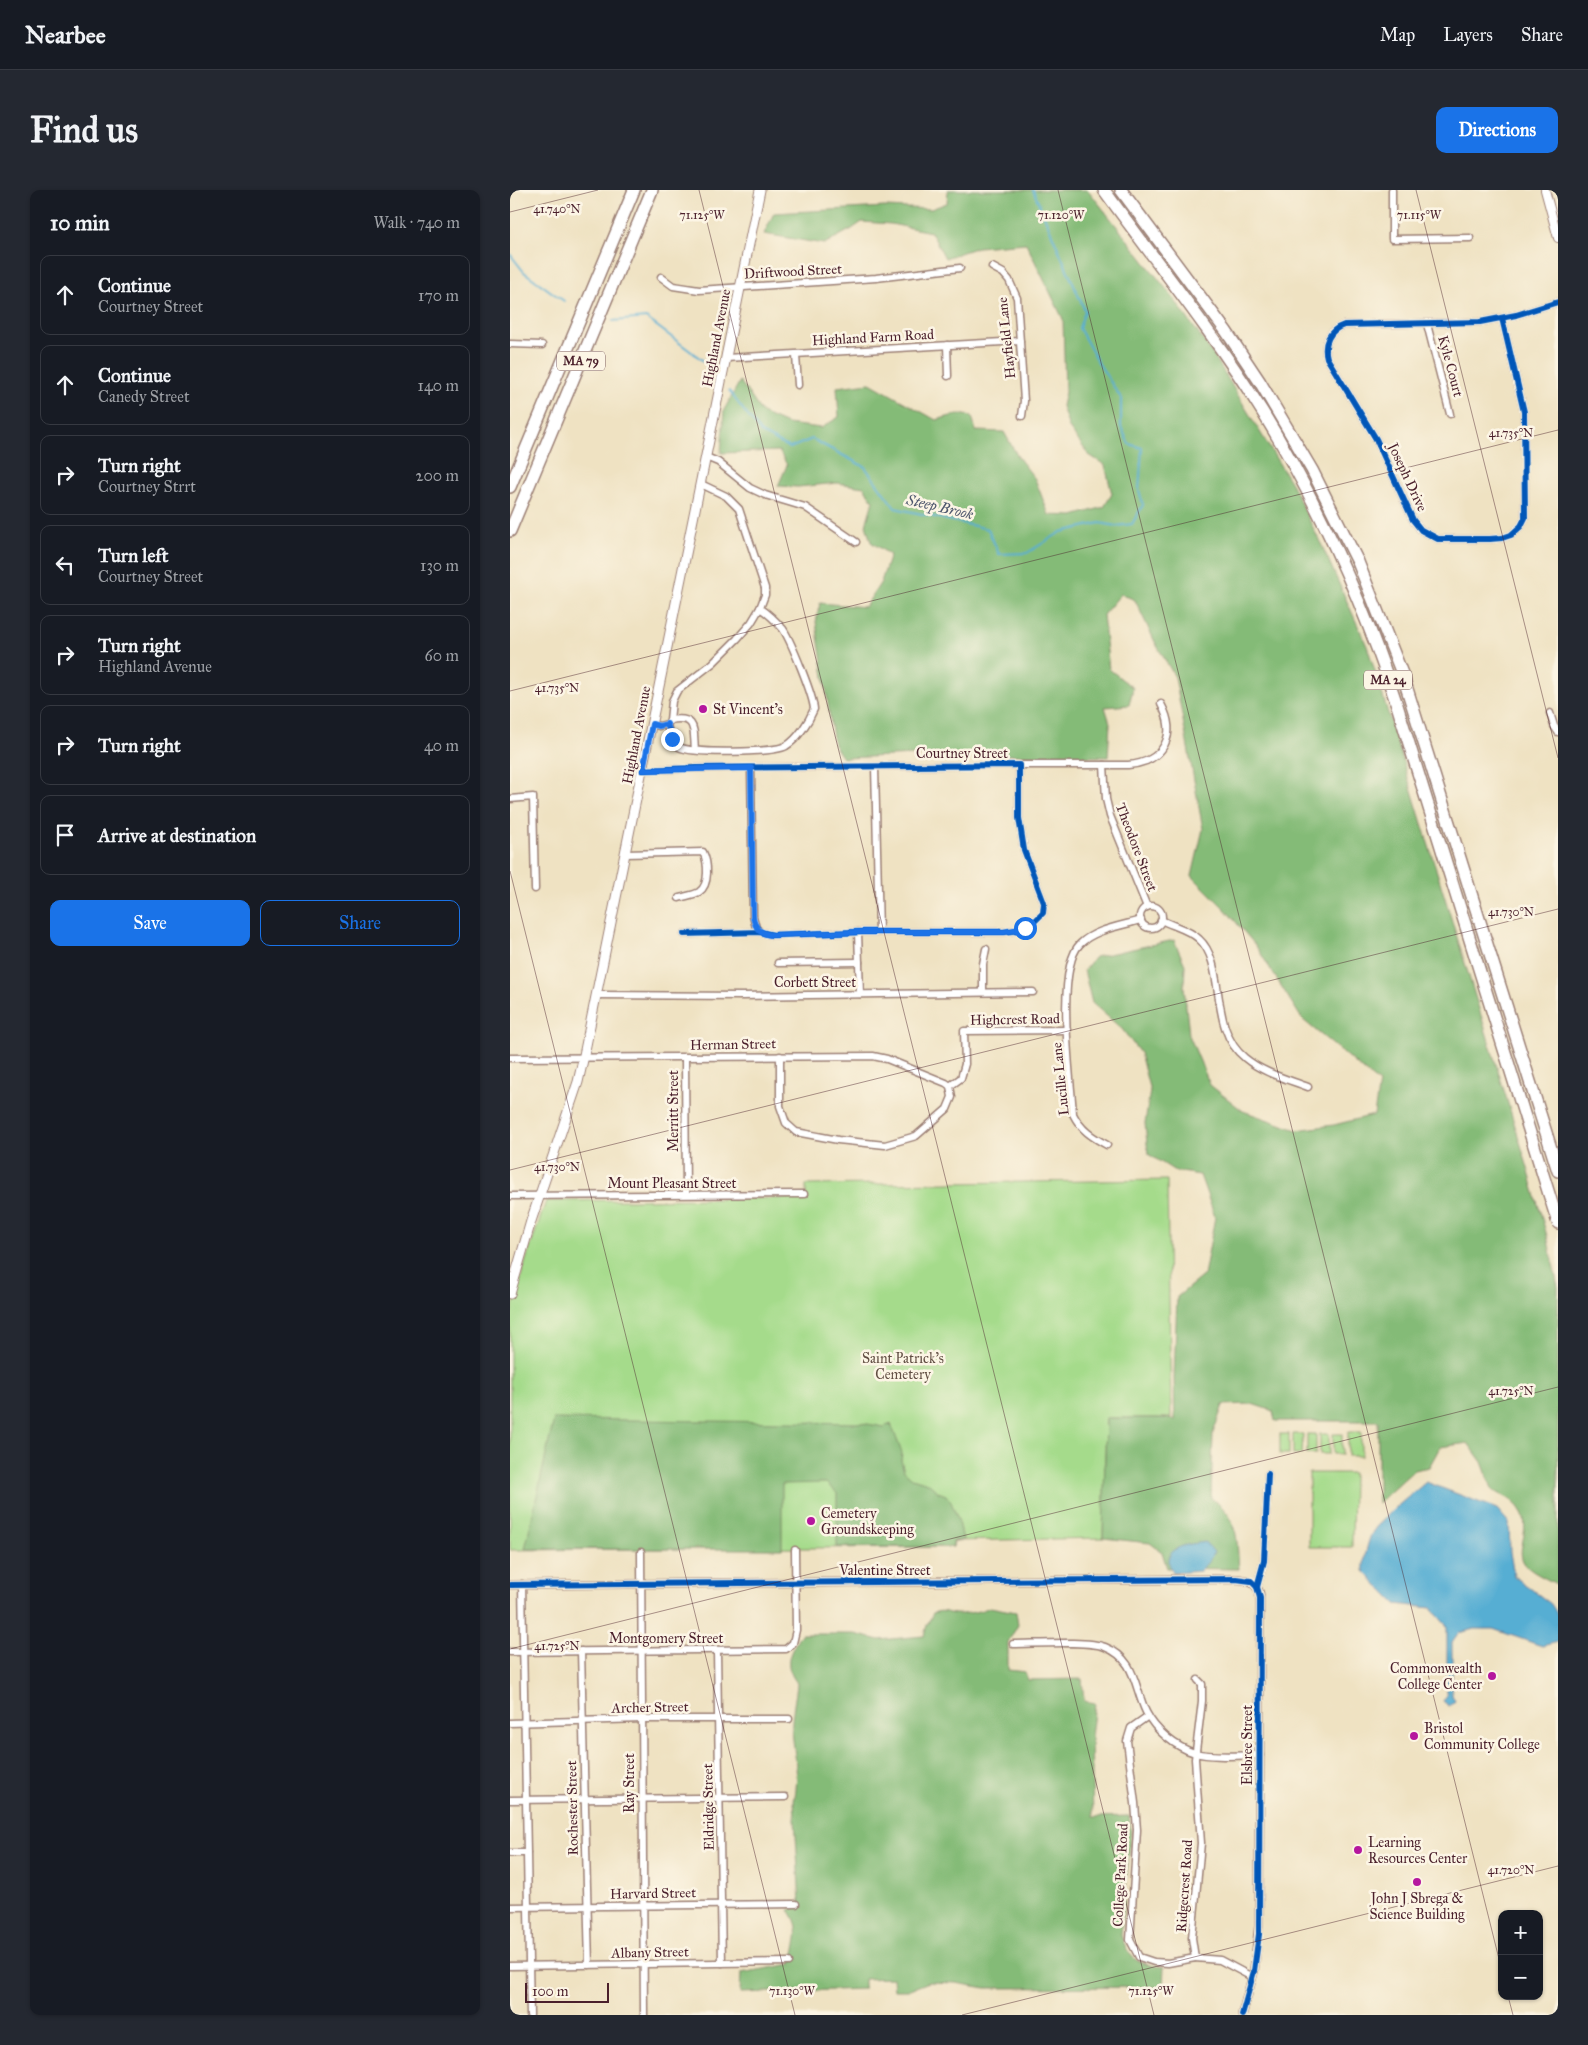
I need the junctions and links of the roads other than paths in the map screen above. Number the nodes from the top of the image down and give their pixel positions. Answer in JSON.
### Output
{"nodes":[{"id":1,"x":634,"y":190,"type":"edge"},
{"id":2,"x":652,"y":190,"type":"edge"},
{"id":3,"x":760,"y":190,"type":"edge"},
{"id":4,"x":1104,"y":190,"type":"edge"},
{"id":5,"x":1121,"y":190,"type":"edge"},
{"id":6,"x":1392,"y":190,"type":"edge"},
{"id":7,"x":1545,"y":190,"type":"edge"},
{"id":8,"x":1470,"y":238,"type":"dead end"},
{"id":9,"x":1558,"y":238,"type":"edge"},
{"id":10,"x":960,"y":268,"type":"dead end"},
{"id":11,"x":992,"y":268,"type":"dead end"},
{"id":12,"x":661,"y":277,"type":"dead end"},
{"id":13,"x":741,"y":286,"type":"junction"},
{"id":14,"x":1558,"y":302,"type":"edge"},
{"id":15,"x":1502,"y":318,"type":"junction"},
{"id":16,"x":1427,"y":324,"type":"junction"},
{"id":17,"x":1020,"y":341,"type":"junction"},
{"id":18,"x":510,"y":344,"type":"edge"},
{"id":19,"x":542,"y":345,"type":"dead end"},
{"id":20,"x":947,"y":345,"type":"junction"},
{"id":21,"x":796,"y":355,"type":"junction"},
{"id":22,"x":726,"y":358,"type":"junction"},
{"id":23,"x":948,"y":376,"type":"dead end"},
{"id":24,"x":798,"y":385,"type":"dead end"},
{"id":25,"x":1450,"y":414,"type":"dead end"},
{"id":26,"x":1022,"y":416,"type":"dead end"},
{"id":27,"x":706,"y":457,"type":"junction"},
{"id":28,"x":701,"y":484,"type":"junction"},
{"id":29,"x":510,"y":487,"type":"edge"},
{"id":30,"x":510,"y":531,"type":"edge"},
{"id":31,"x":856,"y":542,"type":"dead end"},
{"id":32,"x":760,"y":608,"type":"junction"},
{"id":33,"x":1162,"y":704,"type":"dead end"},
{"id":34,"x":1550,"y":713,"type":"dead end"},
{"id":35,"x":669,"y":722,"type":"junction"},
{"id":36,"x":652,"y":724,"type":"junction"},
{"id":37,"x":1558,"y":732,"type":"edge"},
{"id":38,"x":695,"y":750,"type":"junction"},
{"id":39,"x":1019,"y":765,"type":"junction"},
{"id":40,"x":1104,"y":765,"type":"junction"},
{"id":41,"x":876,"y":767,"type":"junction"},
{"id":42,"x":751,"y":768,"type":"junction"},
{"id":43,"x":643,"y":770,"type":"junction"},
{"id":44,"x":510,"y":799,"type":"edge"},
{"id":45,"x":626,"y":854,"type":"junction"},
{"id":46,"x":535,"y":889,"type":"dead end"},
{"id":47,"x":679,"y":898,"type":"dead end"},
{"id":48,"x":1147,"y":907,"type":"junction"},
{"id":49,"x":1141,"y":920,"type":"junction"},
{"id":50,"x":1161,"y":920,"type":"junction"},
{"id":51,"x":760,"y":932,"type":"junction"},
{"id":52,"x":858,"y":932,"type":"junction"},
{"id":53,"x":879,"y":932,"type":"junction"},
{"id":54,"x":684,"y":934,"type":"dead end"},
{"id":55,"x":986,"y":949,"type":"dead end"},
{"id":56,"x":859,"y":962,"type":"junction"},
{"id":57,"x":778,"y":963,"type":"dead end"},
{"id":58,"x":983,"y":992,"type":"junction"},
{"id":59,"x":1034,"y":992,"type":"dead end"},
{"id":60,"x":860,"y":994,"type":"junction"},
{"id":61,"x":597,"y":995,"type":"junction"},
{"id":62,"x":1067,"y":1030,"type":"junction"},
{"id":63,"x":780,"y":1056,"type":"junction"},
{"id":64,"x":510,"y":1058,"type":"edge"},
{"id":65,"x":583,"y":1058,"type":"junction"},
{"id":66,"x":685,"y":1058,"type":"junction"},
{"id":67,"x":950,"y":1086,"type":"junction"},
{"id":68,"x":1308,"y":1087,"type":"dead end"},
{"id":69,"x":1107,"y":1145,"type":"dead end"},
{"id":70,"x":1558,"y":1171,"type":"edge"},
{"id":71,"x":686,"y":1194,"type":"junction"},
{"id":72,"x":804,"y":1194,"type":"dead end"},
{"id":73,"x":540,"y":1195,"type":"junction"},
{"id":74,"x":510,"y":1196,"type":"edge"},
{"id":75,"x":1558,"y":1223,"type":"edge"},
{"id":76,"x":519,"y":1262,"type":"junction"},
{"id":77,"x":510,"y":1277,"type":"edge"},
{"id":78,"x":510,"y":1294,"type":"edge"},
{"id":79,"x":1268,"y":1474,"type":"dead end"},
{"id":80,"x":795,"y":1550,"type":"dead end"},
{"id":81,"x":641,"y":1552,"type":"dead end"},
{"id":82,"x":794,"y":1583,"type":"junction"},
{"id":83,"x":522,"y":1584,"type":"junction"},
{"id":84,"x":641,"y":1584,"type":"junction"},
{"id":85,"x":510,"y":1585,"type":"edge"},
{"id":86,"x":1257,"y":1587,"type":"junction"},
{"id":87,"x":1013,"y":1644,"type":"dead end"},
{"id":88,"x":524,"y":1651,"type":"junction"},
{"id":89,"x":581,"y":1651,"type":"junction"},
{"id":90,"x":641,"y":1651,"type":"junction"},
{"id":91,"x":717,"y":1651,"type":"junction"},
{"id":92,"x":510,"y":1652,"type":"edge"},
{"id":93,"x":1198,"y":1680,"type":"dead end"},
{"id":94,"x":1148,"y":1716,"type":"junction"},
{"id":95,"x":642,"y":1719,"type":"junction"},
{"id":96,"x":718,"y":1719,"type":"junction"},
{"id":97,"x":789,"y":1719,"type":"dead end"},
{"id":98,"x":583,"y":1721,"type":"junction"},
{"id":99,"x":526,"y":1722,"type":"junction"},
{"id":100,"x":510,"y":1723,"type":"edge"},
{"id":101,"x":1197,"y":1753,"type":"junction"},
{"id":102,"x":1260,"y":1755,"type":"junction"},
{"id":103,"x":785,"y":1797,"type":"dead end"},
{"id":104,"x":642,"y":1798,"type":"junction"},
{"id":105,"x":720,"y":1798,"type":"junction"},
{"id":106,"x":583,"y":1799,"type":"junction"},
{"id":107,"x":510,"y":1800,"type":"edge"},
{"id":108,"x":527,"y":1800,"type":"junction"},
{"id":109,"x":510,"y":1853,"type":"edge"},
{"id":110,"x":527,"y":1853,"type":"junction"},
{"id":111,"x":796,"y":1904,"type":"dead end"},
{"id":112,"x":644,"y":1905,"type":"junction"},
{"id":113,"x":721,"y":1905,"type":"junction"},
{"id":114,"x":528,"y":1906,"type":"junction"},
{"id":115,"x":586,"y":1906,"type":"junction"},
{"id":116,"x":510,"y":1907,"type":"edge"},
{"id":117,"x":1195,"y":1958,"type":"junction"},
{"id":118,"x":789,"y":1962,"type":"dead end"},
{"id":119,"x":722,"y":1963,"type":"junction"},
{"id":120,"x":589,"y":1965,"type":"junction"},
{"id":121,"x":644,"y":1965,"type":"junction"},
{"id":122,"x":510,"y":1966,"type":"edge"},
{"id":123,"x":529,"y":1966,"type":"junction"},
{"id":124,"x":1252,"y":1977,"type":"junction"},
{"id":125,"x":530,"y":2015,"type":"edge"},
{"id":126,"x":644,"y":2015,"type":"edge"},
{"id":127,"x":1242,"y":2015,"type":"edge"}],
"edges":[{"from":1,"to":29,"type":"highway","number":"MA 79"},
{"from":2,"to":30,"type":"highway","number":"MA 79"},
{"from":3,"to":13,"type":"main road","name":"Highland Avenue"},
{"from":4,"to":75,"type":"highway","number":"MA 24"},
{"from":5,"to":70,"type":"highway","number":"MA 24"},
{"from":6,"to":8,"type":"street"},
{"from":7,"to":9,"type":"street"},
{"from":10,"to":13,"type":"street","name":"Driftwood Street"},
{"from":11,"to":17,"type":"street","name":"Hayfield Lane"},
{"from":12,"to":13,"type":"street","name":"Driftwood Street"},
{"from":13,"to":22,"type":"main road","name":"Highland Avenue"},
{"from":14,"to":15,"type":"street","name":"Joseph Drive"},
{"from":15,"to":16,"type":"street","name":"Joseph Drive"},
{"from":15,"to":16,"type":"street","name":"Joseph Drive"},
{"from":16,"to":25,"type":"street","name":"Kyle Court"},
{"from":17,"to":20,"type":"street","name":"Highland Farm Road"},
{"from":17,"to":26,"type":"street","name":"Hayfield Lane"},
{"from":18,"to":19,"type":"street"},
{"from":20,"to":21,"type":"street","name":"Highland Farm Road"},
{"from":20,"to":23,"type":"street"},
{"from":21,"to":22,"type":"street","name":"Highland Farm Road"},
{"from":21,"to":24,"type":"street"},
{"from":22,"to":27,"type":"main road","name":"Highland Avenue"},
{"from":27,"to":28,"type":"main road","name":"Highland Avenue"},
{"from":27,"to":31,"type":"street"},
{"from":28,"to":32,"type":"street"},
{"from":28,"to":36,"type":"main road","name":"Highland Avenue"},
{"from":32,"to":35,"type":"street"},
{"from":32,"to":38,"type":"street"},
{"from":33,"to":40,"type":"street","name":"Courtney Street"},
{"from":34,"to":37,"type":"street"},
{"from":35,"to":36,"type":"street"},
{"from":35,"to":38,"type":"street"},
{"from":35,"to":38,"type":"street"},
{"from":36,"to":43,"type":"main road","name":"Highland Avenue"},
{"from":39,"to":40,"type":"street","name":"Courtney Street"},
{"from":39,"to":41,"type":"street","name":"Courtney Street"},
{"from":39,"to":53,"type":"street","name":"Courtney Street"},
{"from":40,"to":48,"type":"street","name":"Theodore Street"},
{"from":41,"to":42,"type":"street","name":"Courtney Street"},
{"from":41,"to":53,"type":"street"},
{"from":42,"to":43,"type":"street","name":"Courtney Street"},
{"from":42,"to":51,"type":"street"},
{"from":43,"to":45,"type":"main road","name":"Highland Avenue"},
{"from":44,"to":46,"type":"street"},
{"from":45,"to":47,"type":"street"},
{"from":45,"to":61,"type":"main road","name":"Highland Avenue"},
{"from":48,"to":49,"type":"street"},
{"from":48,"to":50,"type":"street"},
{"from":49,"to":50,"type":"street"},
{"from":49,"to":62,"type":"street","name":"Lucille Lane"},
{"from":50,"to":68,"type":"street"},
{"from":51,"to":52,"type":"street","name":"Courtney Street"},
{"from":51,"to":54,"type":"street","name":"Courtney Street"},
{"from":52,"to":53,"type":"street","name":"Courtney Street"},
{"from":52,"to":56,"type":"street"},
{"from":55,"to":58,"type":"street"},
{"from":56,"to":57,"type":"street"},
{"from":56,"to":60,"type":"street"},
{"from":58,"to":59,"type":"street","name":"Corbett Street"},
{"from":58,"to":60,"type":"street","name":"Corbett Street"},
{"from":60,"to":61,"type":"street","name":"Corbett Street"},
{"from":61,"to":65,"type":"main road","name":"Highland Avenue"},
{"from":62,"to":67,"type":"street","name":"Highcrest Road"},
{"from":62,"to":69,"type":"street","name":"Lucille Lane"},
{"from":63,"to":66,"type":"street","name":"Herman Street"},
{"from":63,"to":67,"type":"street","name":"Herman Street"},
{"from":63,"to":67,"type":"street","name":"Highcrest Road"},
{"from":64,"to":65,"type":"street","name":"Herman Street"},
{"from":65,"to":66,"type":"street","name":"Herman Street"},
{"from":65,"to":73,"type":"main road","name":"Highland Avenue"},
{"from":66,"to":71,"type":"street","name":"Merritt Street"},
{"from":71,"to":72,"type":"street","name":"Mount Pleasant Street"},
{"from":71,"to":73,"type":"street","name":"Mount Pleasant Street"},
{"from":73,"to":74,"type":"street","name":"Mount Pleasant Street"},
{"from":73,"to":76,"type":"main road","name":"Highland Avenue"},
{"from":76,"to":77,"type":"street","name":"Highland Avenue"},
{"from":76,"to":78,"type":"main road"},
{"from":79,"to":86,"type":"street","name":"Elsbree Street"},
{"from":80,"to":82,"type":"street"},
{"from":81,"to":84,"type":"street","name":"Ray Street"},
{"from":82,"to":84,"type":"street","name":"Valentine Street"},
{"from":82,"to":86,"type":"street","name":"Valentine Street"},
{"from":82,"to":91,"type":"street","name":"Montgomery Street"},
{"from":83,"to":84,"type":"street","name":"Valentine Street"},
{"from":83,"to":85,"type":"street","name":"Valentine Street"},
{"from":83,"to":88,"type":"street"},
{"from":84,"to":90,"type":"street","name":"Ray Street"},
{"from":86,"to":102,"type":"street","name":"Elsbree Street"},
{"from":87,"to":94,"type":"street"},
{"from":88,"to":89,"type":"street","name":"Montgomery Street"},
{"from":88,"to":92,"type":"street","name":"Montgomery Street"},
{"from":88,"to":99,"type":"street"},
{"from":89,"to":90,"type":"street","name":"Montgomery Street"},
{"from":89,"to":98,"type":"street","name":"Rochester Street"},
{"from":90,"to":91,"type":"street","name":"Montgomery Street"},
{"from":90,"to":95,"type":"street","name":"Ray Street"},
{"from":91,"to":96,"type":"street","name":"Eldridge Street"},
{"from":93,"to":101,"type":"street","name":"Ridgecrest Road"},
{"from":94,"to":101,"type":"street"},
{"from":94,"to":117,"type":"street","name":"College Park Road"},
{"from":95,"to":96,"type":"street","name":"Archer Street"},
{"from":95,"to":98,"type":"street","name":"Archer Street"},
{"from":95,"to":104,"type":"street","name":"Ray Street"},
{"from":96,"to":97,"type":"street","name":"Archer Street"},
{"from":96,"to":105,"type":"street","name":"Eldridge Street"},
{"from":98,"to":99,"type":"street","name":"Archer Street"},
{"from":98,"to":106,"type":"street","name":"Rochester Street"},
{"from":99,"to":100,"type":"street","name":"Archer Street"},
{"from":99,"to":108,"type":"street"},
{"from":101,"to":102,"type":"street"},
{"from":101,"to":117,"type":"street","name":"Ridgecrest Road"},
{"from":102,"to":124,"type":"street","name":"Elsbree Street"},
{"from":103,"to":105,"type":"street"},
{"from":104,"to":105,"type":"street"},
{"from":104,"to":106,"type":"street"},
{"from":104,"to":112,"type":"street","name":"Ray Street"},
{"from":105,"to":113,"type":"street","name":"Eldridge Street"},
{"from":106,"to":108,"type":"street"},
{"from":106,"to":115,"type":"street","name":"Rochester Street"},
{"from":107,"to":108,"type":"street"},
{"from":108,"to":110,"type":"street"},
{"from":109,"to":110,"type":"street"},
{"from":110,"to":114,"type":"street"},
{"from":111,"to":113,"type":"street","name":"Harvard Street"},
{"from":112,"to":113,"type":"street","name":"Harvard Street"},
{"from":112,"to":115,"type":"street","name":"Harvard Street"},
{"from":112,"to":121,"type":"street","name":"Ray Street"},
{"from":113,"to":119,"type":"street","name":"Eldridge Street"},
{"from":114,"to":115,"type":"street","name":"Harvard Street"},
{"from":114,"to":116,"type":"street","name":"Harvard Street"},
{"from":114,"to":123,"type":"street"},
{"from":115,"to":120,"type":"street","name":"Rochester Street"},
{"from":117,"to":124,"type":"street"},
{"from":118,"to":119,"type":"street","name":"Albany Street"},
{"from":119,"to":121,"type":"street","name":"Albany Street"},
{"from":120,"to":121,"type":"street","name":"Albany Street"},
{"from":120,"to":123,"type":"street","name":"Albany Street"},
{"from":121,"to":126,"type":"street","name":"Ray Street"},
{"from":122,"to":123,"type":"street","name":"Albany Street"},
{"from":123,"to":125,"type":"street"},
{"from":124,"to":127,"type":"street","name":"Elsbree Street"}]}
